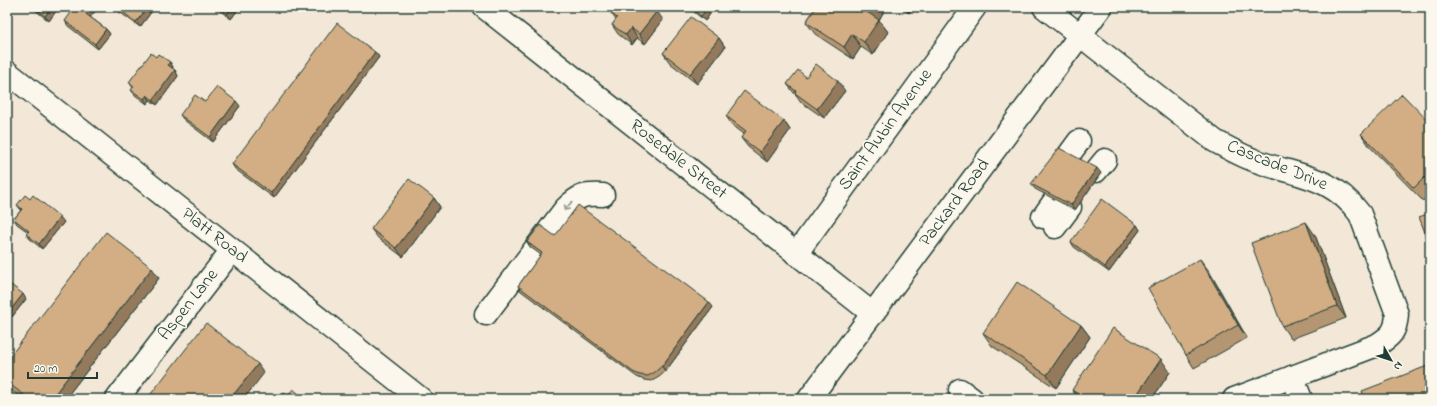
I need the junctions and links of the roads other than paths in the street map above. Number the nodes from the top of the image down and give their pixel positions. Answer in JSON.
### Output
{"nodes":[{"id":1,"x":484,"y":7,"type":"edge"},
{"id":2,"x":975,"y":7,"type":"edge"},
{"id":3,"x":1044,"y":7,"type":"edge"},
{"id":4,"x":1101,"y":7,"type":"edge"},
{"id":5,"x":1080,"y":35,"type":"junction"},
{"id":6,"x":7,"y":72,"type":"edge"},
{"id":7,"x":604,"y":195,"type":"dead end"},
{"id":8,"x":232,"y":250,"type":"junction"},
{"id":9,"x":796,"y":254,"type":"junction"},
{"id":10,"x":486,"y":314,"type":"dead end"},
{"id":11,"x":873,"y":314,"type":"junction"},
{"id":12,"x":1292,"y":377,"type":"junction"},
{"id":13,"x":412,"y":396,"type":"edge"},
{"id":14,"x":117,"y":399,"type":"edge"},
{"id":15,"x":809,"y":399,"type":"edge"},
{"id":16,"x":1234,"y":399,"type":"edge"},
{"id":17,"x":1301,"y":399,"type":"edge"}],
"edges":[{"from":1,"to":9,"type":"street","name":"Rosedale Street"},
{"from":2,"to":9,"type":"street","name":"Saint Aubin Avenue"},
{"from":3,"to":5,"type":"street","name":"Cascade Drive"},
{"from":4,"to":5,"type":"street","name":"Packard Road"},
{"from":5,"to":11,"type":"street","name":"Packard Road"},
{"from":5,"to":12,"type":"street","name":"Cascade Drive"},
{"from":6,"to":8,"type":"street","name":"Platt Road"},
{"from":7,"to":10,"type":"street","one_way":true},
{"from":8,"to":13,"type":"street","name":"Platt Road"},
{"from":8,"to":14,"type":"street","name":"Aspen Lane"},
{"from":9,"to":11,"type":"street","name":"Rosedale Street"},
{"from":11,"to":15,"type":"street","name":"Packard Road"},
{"from":12,"to":16,"type":"street","name":"Cascade Drive"},
{"from":12,"to":17,"type":"street"}]}
